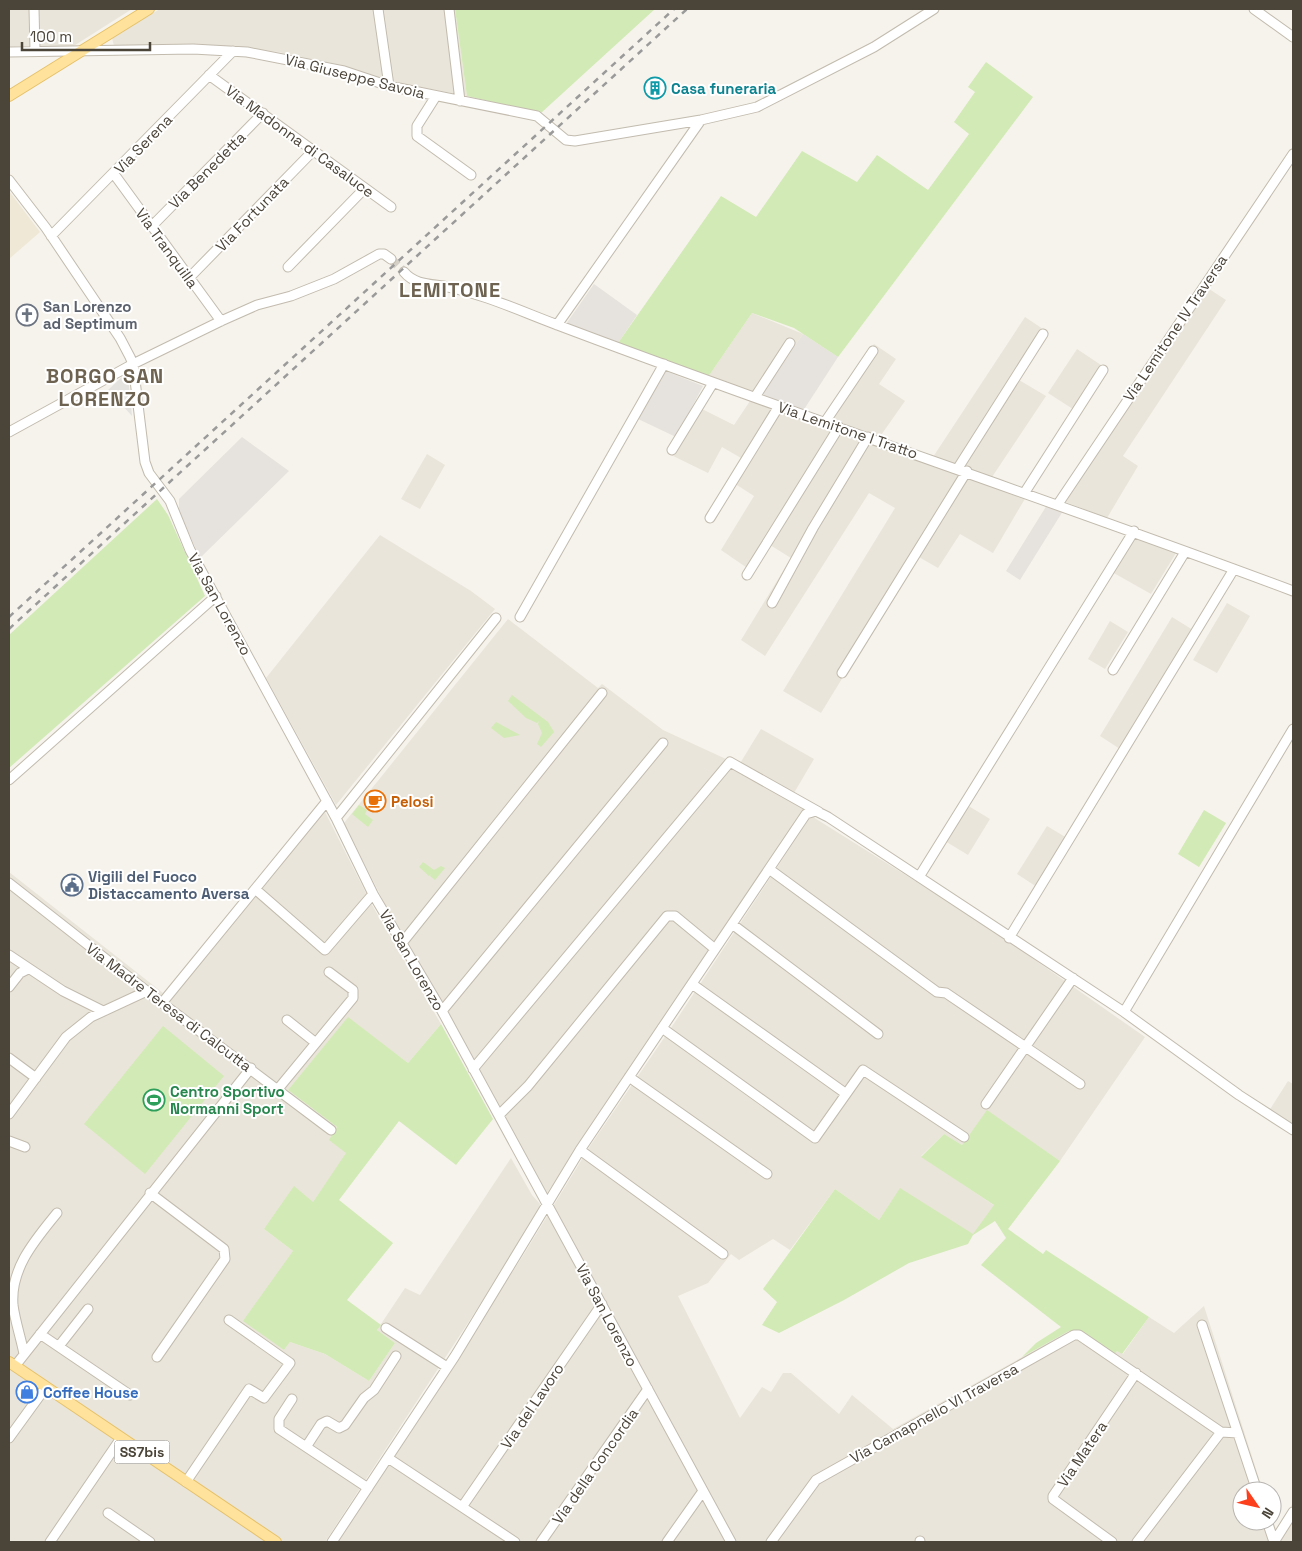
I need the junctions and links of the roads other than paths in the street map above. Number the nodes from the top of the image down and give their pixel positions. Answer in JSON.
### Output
{"nodes":[{"id":1,"x":34,"y":9,"type":"edge"},
{"id":2,"x":149,"y":9,"type":"edge"},
{"id":3,"x":378,"y":9,"type":"edge"},
{"id":4,"x":449,"y":9,"type":"edge"},
{"id":5,"x":934,"y":9,"type":"edge"},
{"id":6,"x":1254,"y":9,"type":"edge"},
{"id":7,"x":1293,"y":37,"type":"edge"},
{"id":8,"x":35,"y":50,"type":"junction"},
{"id":9,"x":81,"y":51,"type":"junction"},
{"id":10,"x":234,"y":51,"type":"junction"},
{"id":11,"x":9,"y":52,"type":"edge"},
{"id":12,"x":210,"y":75,"type":"junction"},
{"id":13,"x":389,"y":86,"type":"junction"},
{"id":14,"x":9,"y":96,"type":"edge"},
{"id":15,"x":436,"y":96,"type":"junction"},
{"id":16,"x":460,"y":102,"type":"junction"},
{"id":17,"x":263,"y":113,"type":"junction"},
{"id":18,"x":701,"y":120,"type":"junction"},
{"id":19,"x":314,"y":150,"type":"junction"},
{"id":20,"x":1293,"y":154,"type":"edge"},
{"id":21,"x":114,"y":174,"type":"junction"},
{"id":22,"x":471,"y":175,"type":"dead end"},
{"id":23,"x":9,"y":180,"type":"edge"},
{"id":24,"x":365,"y":188,"type":"junction"},
{"id":25,"x":390,"y":207,"type":"dead end"},
{"id":26,"x":152,"y":226,"type":"junction"},
{"id":27,"x":51,"y":236,"type":"junction"},
{"id":28,"x":391,"y":260,"type":"tunnel mouth"},
{"id":29,"x":288,"y":267,"type":"dead end"},
{"id":30,"x":404,"y":272,"type":"tunnel mouth"},
{"id":31,"x":190,"y":278,"type":"junction"},
{"id":32,"x":221,"y":322,"type":"junction"},
{"id":33,"x":558,"y":325,"type":"junction"},
{"id":34,"x":1044,"y":334,"type":"dead end"},
{"id":35,"x":790,"y":343,"type":"dead end"},
{"id":36,"x":873,"y":351,"type":"dead end"},
{"id":37,"x":133,"y":364,"type":"junction"},
{"id":38,"x":664,"y":364,"type":"junction"},
{"id":39,"x":1102,"y":370,"type":"dead end"},
{"id":40,"x":713,"y":383,"type":"junction"},
{"id":41,"x":755,"y":397,"type":"junction"},
{"id":42,"x":779,"y":406,"type":"junction"},
{"id":43,"x":825,"y":422,"type":"junction"},
{"id":44,"x":840,"y":427,"type":"junction"},
{"id":45,"x":9,"y":432,"type":"edge"},
{"id":46,"x":868,"y":437,"type":"junction"},
{"id":47,"x":672,"y":450,"type":"dead end"},
{"id":48,"x":962,"y":470,"type":"junction"},
{"id":49,"x":1025,"y":492,"type":"junction"},
{"id":50,"x":1058,"y":504,"type":"junction"},
{"id":51,"x":710,"y":518,"type":"dead end"},
{"id":52,"x":1134,"y":531,"type":"junction"},
{"id":53,"x":1185,"y":552,"type":"junction"},
{"id":54,"x":1234,"y":569,"type":"junction"},
{"id":55,"x":747,"y":575,"type":"dead end"},
{"id":56,"x":1293,"y":591,"type":"edge"},
{"id":57,"x":216,"y":596,"type":"junction"},
{"id":58,"x":772,"y":603,"type":"dead end"},
{"id":59,"x":520,"y":617,"type":"dead end"},
{"id":60,"x":496,"y":618,"type":"dead end"},
{"id":61,"x":1113,"y":670,"type":"dead end"},
{"id":62,"x":842,"y":673,"type":"dead end"},
{"id":63,"x":602,"y":693,"type":"dead end"},
{"id":64,"x":1293,"y":729,"type":"edge"},
{"id":65,"x":663,"y":743,"type":"dead end"},
{"id":66,"x":9,"y":780,"type":"edge"},
{"id":67,"x":327,"y":801,"type":"junction"},
{"id":68,"x":828,"y":817,"type":"junction"},
{"id":69,"x":336,"y":818,"type":"junction"},
{"id":70,"x":769,"y":869,"type":"junction"},
{"id":71,"x":919,"y":877,"type":"junction"},
{"id":72,"x":9,"y":883,"type":"edge"},
{"id":73,"x":255,"y":890,"type":"junction"},
{"id":74,"x":373,"y":894,"type":"junction"},
{"id":75,"x":732,"y":924,"type":"junction"},
{"id":76,"x":1009,"y":938,"type":"junction"},
{"id":77,"x":402,"y":944,"type":"junction"},
{"id":78,"x":715,"y":949,"type":"junction"},
{"id":79,"x":9,"y":954,"type":"edge"},
{"id":80,"x":28,"y":969,"type":"junction"},
{"id":81,"x":329,"y":972,"type":"dead end"},
{"id":82,"x":1073,"y":978,"type":"junction"},
{"id":83,"x":692,"y":984,"type":"junction"},
{"id":84,"x":9,"y":987,"type":"edge"},
{"id":85,"x":146,"y":991,"type":"junction"},
{"id":86,"x":162,"y":1003,"type":"junction"},
{"id":87,"x":442,"y":1011,"type":"junction"},
{"id":88,"x":102,"y":1012,"type":"junction"},
{"id":89,"x":1124,"y":1012,"type":"junction"},
{"id":90,"x":287,"y":1020,"type":"dead end"},
{"id":91,"x":662,"y":1028,"type":"junction"},
{"id":92,"x":878,"y":1034,"type":"dead end"},
{"id":93,"x":316,"y":1043,"type":"junction"},
{"id":94,"x":1025,"y":1047,"type":"junction"},
{"id":95,"x":9,"y":1058,"type":"edge"},
{"id":96,"x":251,"y":1068,"type":"junction"},
{"id":97,"x":473,"y":1069,"type":"junction"},
{"id":98,"x":629,"y":1077,"type":"junction"},
{"id":99,"x":36,"y":1078,"type":"junction"},
{"id":100,"x":1080,"y":1084,"type":"dead end"},
{"id":101,"x":278,"y":1089,"type":"junction"},
{"id":102,"x":846,"y":1093,"type":"junction"},
{"id":103,"x":986,"y":1104,"type":"dead end"},
{"id":104,"x":9,"y":1114,"type":"edge"},
{"id":105,"x":499,"y":1115,"type":"junction"},
{"id":106,"x":331,"y":1130,"type":"dead end"},
{"id":107,"x":1293,"y":1130,"type":"edge"},
{"id":108,"x":964,"y":1137,"type":"dead end"},
{"id":109,"x":9,"y":1141,"type":"edge"},
{"id":110,"x":25,"y":1147,"type":"dead end"},
{"id":111,"x":580,"y":1150,"type":"junction"},
{"id":112,"x":768,"y":1174,"type":"dead end"},
{"id":113,"x":150,"y":1193,"type":"junction"},
{"id":114,"x":548,"y":1205,"type":"junction"},
{"id":115,"x":57,"y":1213,"type":"dead end"},
{"id":116,"x":723,"y":1254,"type":"dead end"},
{"id":117,"x":11,"y":1301,"type":"edge"},
{"id":118,"x":602,"y":1304,"type":"junction"},
{"id":119,"x":88,"y":1309,"type":"dead end"},
{"id":120,"x":229,"y":1320,"type":"dead end"},
{"id":121,"x":1202,"y":1325,"type":"dead end"},
{"id":122,"x":386,"y":1328,"type":"dead end"},
{"id":123,"x":40,"y":1334,"type":"junction"},
{"id":124,"x":59,"y":1346,"type":"junction"},
{"id":125,"x":24,"y":1354,"type":"junction"},
{"id":126,"x":396,"y":1356,"type":"dead end"},
{"id":127,"x":157,"y":1357,"type":"dead end"},
{"id":128,"x":12,"y":1364,"type":"edge"},
{"id":129,"x":447,"y":1367,"type":"junction"},
{"id":130,"x":1136,"y":1373,"type":"junction"},
{"id":131,"x":46,"y":1387,"type":"junction"},
{"id":132,"x":648,"y":1389,"type":"junction"},
{"id":133,"x":130,"y":1395,"type":"dead end"},
{"id":134,"x":292,"y":1399,"type":"dead end"},
{"id":135,"x":1221,"y":1432,"type":"junction"},
{"id":136,"x":1238,"y":1433,"type":"junction"},
{"id":137,"x":9,"y":1438,"type":"edge"},
{"id":138,"x":122,"y":1438,"type":"junction"},
{"id":139,"x":306,"y":1447,"type":"junction"},
{"id":140,"x":388,"y":1458,"type":"junction"},
{"id":141,"x":1254,"y":1481,"type":"edge"},
{"id":142,"x":186,"y":1482,"type":"junction"},
{"id":143,"x":368,"y":1488,"type":"junction"},
{"id":144,"x":703,"y":1490,"type":"junction"},
{"id":145,"x":462,"y":1507,"type":"junction"},
{"id":146,"x":1293,"y":1512,"type":"edge"},
{"id":147,"x":108,"y":1513,"type":"dead end"},
{"id":148,"x":1272,"y":1541,"type":"edge"},
{"id":149,"x":50,"y":1542,"type":"edge"},
{"id":150,"x":150,"y":1542,"type":"edge"},
{"id":151,"x":276,"y":1542,"type":"edge"},
{"id":152,"x":332,"y":1542,"type":"edge"},
{"id":153,"x":515,"y":1542,"type":"edge"},
{"id":154,"x":542,"y":1542,"type":"edge"},
{"id":155,"x":667,"y":1542,"type":"edge"},
{"id":156,"x":731,"y":1542,"type":"edge"},
{"id":157,"x":771,"y":1542,"type":"edge"},
{"id":158,"x":1112,"y":1542,"type":"edge"},
{"id":159,"x":1138,"y":1542,"type":"edge"}],
"edges":[{"from":1,"to":8,"type":"street"},
{"from":2,"to":9,"type":"main road"},
{"from":3,"to":13,"type":"street"},
{"from":4,"to":16,"type":"street"},
{"from":5,"to":18,"type":"street"},
{"from":6,"to":7,"type":"street"},
{"from":8,"to":9,"type":"street","name":"Via Giuseppe Savoia"},
{"from":8,"to":11,"type":"street","name":"Via Giuseppe Savoia"},
{"from":9,"to":10,"type":"street","name":"Via Giuseppe Savoia"},
{"from":9,"to":14,"type":"main road"},
{"from":10,"to":12,"type":"street","name":"Via Serena"},
{"from":10,"to":13,"type":"street","name":"Via Giuseppe Savoia"},
{"from":12,"to":17,"type":"street","name":"Via Madonna di Casaluce"},
{"from":12,"to":21,"type":"street","name":"Via Serena"},
{"from":13,"to":15,"type":"street","name":"Via Giuseppe Savoia"},
{"from":15,"to":16,"type":"street","name":"Via Giuseppe Savoia"},
{"from":15,"to":22,"type":"street"},
{"from":16,"to":18,"type":"street","name":"Via Giuseppe Savoia"},
{"from":17,"to":19,"type":"street","name":"Via Madonna di Casaluce"},
{"from":17,"to":26,"type":"street","name":"Via Benedetta"},
{"from":18,"to":33,"type":"street"},
{"from":19,"to":24,"type":"street","name":"Via Madonna di Casaluce"},
{"from":19,"to":31,"type":"street","name":"Via Fortunata"},
{"from":20,"to":50,"type":"street","name":"Via Lemitone IV Traversa"},
{"from":21,"to":26,"type":"street","name":"Via Tranquilla"},
{"from":21,"to":27,"type":"street","name":"Via Serena"},
{"from":23,"to":27,"type":"street","name":"Via San Lorenzo"},
{"from":24,"to":25,"type":"street","name":"Via Madonna di Casaluce"},
{"from":24,"to":29,"type":"street"},
{"from":26,"to":31,"type":"street","name":"Via Tranquilla"},
{"from":27,"to":37,"type":"street","name":"Via San Lorenzo"},
{"from":28,"to":32,"type":"street"},
{"from":30,"to":33,"type":"street","name":"Via Lemitone I Tratto"},
{"from":31,"to":32,"type":"street","name":"Via Tranquilla"},
{"from":32,"to":37,"type":"street"},
{"from":33,"to":38,"type":"street","name":"Via Lemitone I Tratto"},
{"from":34,"to":48,"type":"street"},
{"from":35,"to":41,"type":"street"},
{"from":36,"to":43,"type":"street"},
{"from":37,"to":45,"type":"street"},
{"from":37,"to":57,"type":"street","name":"Via San Lorenzo"},
{"from":38,"to":40,"type":"street","name":"Via Lemitone I Tratto"},
{"from":38,"to":59,"type":"street"},
{"from":39,"to":49,"type":"street"},
{"from":40,"to":41,"type":"street","name":"Via Lemitone I Tratto"},
{"from":40,"to":47,"type":"street"},
{"from":41,"to":42,"type":"street","name":"Via Lemitone I Tratto"},
{"from":42,"to":43,"type":"street","name":"Via Lemitone I Tratto"},
{"from":42,"to":51,"type":"street"},
{"from":43,"to":44,"type":"street","name":"Via Lemitone I Tratto"},
{"from":44,"to":46,"type":"street","name":"Via Lemitone I Tratto"},
{"from":44,"to":55,"type":"street"},
{"from":46,"to":48,"type":"street","name":"Via Lemitone I Tratto"},
{"from":46,"to":58,"type":"street"},
{"from":48,"to":49,"type":"street","name":"Via Lemitone I Tratto"},
{"from":48,"to":62,"type":"street"},
{"from":49,"to":50,"type":"street","name":"Via Lemitone I Tratto"},
{"from":50,"to":52,"type":"street","name":"Via Lemitone I Tratto"},
{"from":52,"to":53,"type":"street","name":"Via Lemitone I Tratto"},
{"from":52,"to":71,"type":"street"},
{"from":53,"to":54,"type":"street","name":"Via Lemitone I Tratto"},
{"from":53,"to":61,"type":"street"},
{"from":54,"to":56,"type":"street","name":"Via Lemitone I Tratto"},
{"from":54,"to":76,"type":"street"},
{"from":57,"to":66,"type":"street"},
{"from":57,"to":67,"type":"street","name":"Via San Lorenzo"},
{"from":60,"to":69,"type":"street"},
{"from":63,"to":77,"type":"street"},
{"from":64,"to":89,"type":"street"},
{"from":65,"to":87,"type":"street"},
{"from":67,"to":69,"type":"street","name":"Via San Lorenzo"},
{"from":67,"to":73,"type":"street"},
{"from":68,"to":70,"type":"street"},
{"from":68,"to":71,"type":"street"},
{"from":68,"to":97,"type":"street"},
{"from":69,"to":74,"type":"street","name":"Via San Lorenzo"},
{"from":70,"to":75,"type":"street"},
{"from":70,"to":94,"type":"street"},
{"from":71,"to":76,"type":"street"},
{"from":72,"to":85,"type":"street","name":"Via Madre Teresa di Calcutta"},
{"from":73,"to":74,"type":"street"},
{"from":73,"to":86,"type":"street"},
{"from":74,"to":77,"type":"street","name":"Via San Lorenzo"},
{"from":75,"to":78,"type":"street"},
{"from":75,"to":92,"type":"street"},
{"from":76,"to":82,"type":"street"},
{"from":77,"to":87,"type":"street","name":"Via San Lorenzo"},
{"from":78,"to":83,"type":"street"},
{"from":78,"to":105,"type":"street"},
{"from":79,"to":80,"type":"street"},
{"from":80,"to":84,"type":"street"},
{"from":80,"to":88,"type":"street"},
{"from":81,"to":93,"type":"street"},
{"from":82,"to":89,"type":"street"},
{"from":82,"to":94,"type":"street"},
{"from":83,"to":91,"type":"street"},
{"from":83,"to":102,"type":"street"},
{"from":85,"to":86,"type":"street","name":"Via Madre Teresa di Calcutta"},
{"from":85,"to":88,"type":"street"},
{"from":86,"to":96,"type":"street","name":"Via Madre Teresa di Calcutta"},
{"from":87,"to":97,"type":"street","name":"Via San Lorenzo"},
{"from":88,"to":99,"type":"street"},
{"from":89,"to":107,"type":"street"},
{"from":90,"to":93,"type":"street"},
{"from":91,"to":98,"type":"street"},
{"from":91,"to":102,"type":"street"},
{"from":93,"to":101,"type":"street"},
{"from":94,"to":100,"type":"street"},
{"from":94,"to":103,"type":"street"},
{"from":95,"to":99,"type":"street"},
{"from":96,"to":101,"type":"street","name":"Via Madre Teresa di Calcutta"},
{"from":96,"to":113,"type":"street"},
{"from":97,"to":105,"type":"street","name":"Via San Lorenzo"},
{"from":98,"to":111,"type":"street"},
{"from":98,"to":112,"type":"street"},
{"from":99,"to":104,"type":"street"},
{"from":101,"to":106,"type":"street","name":"Via Madre Teresa di Calcutta"},
{"from":102,"to":108,"type":"street"},
{"from":105,"to":114,"type":"street","name":"Via San Lorenzo"},
{"from":109,"to":110,"type":"street"},
{"from":111,"to":114,"type":"street"},
{"from":111,"to":116,"type":"street"},
{"from":113,"to":123,"type":"street"},
{"from":113,"to":127,"type":"street"},
{"from":114,"to":118,"type":"street","name":"Via San Lorenzo"},
{"from":114,"to":129,"type":"street"},
{"from":115,"to":117,"type":"street"},
{"from":117,"to":125,"type":"street"},
{"from":118,"to":132,"type":"street","name":"Via San Lorenzo"},
{"from":118,"to":145,"type":"street","name":"Via del Lavoro"},
{"from":119,"to":124,"type":"street"},
{"from":120,"to":142,"type":"street"},
{"from":121,"to":136,"type":"street"},
{"from":122,"to":129,"type":"street"},
{"from":123,"to":124,"type":"street"},
{"from":123,"to":125,"type":"street"},
{"from":124,"to":133,"type":"street"},
{"from":125,"to":128,"type":"street"},
{"from":126,"to":139,"type":"street"},
{"from":128,"to":131,"type":"main road","number":"SS7bis"},
{"from":129,"to":140,"type":"street"},
{"from":130,"to":135,"type":"street"},
{"from":130,"to":157,"type":"street","name":"Via Camapnello VI Traversa"},
{"from":130,"to":158,"type":"street","name":"Via Matera"},
{"from":131,"to":137,"type":"street"},
{"from":131,"to":138,"type":"main road","number":"SS7bis"},
{"from":132,"to":144,"type":"street","name":"Via San Lorenzo"},
{"from":132,"to":154,"type":"street","name":"Via della Concordia"},
{"from":134,"to":139,"type":"street"},
{"from":135,"to":136,"type":"street"},
{"from":135,"to":159,"type":"street"},
{"from":136,"to":141,"type":"street"},
{"from":138,"to":142,"type":"main road","number":"SS7bis"},
{"from":138,"to":149,"type":"street"},
{"from":139,"to":143,"type":"street"},
{"from":140,"to":143,"type":"street"},
{"from":140,"to":145,"type":"street"},
{"from":142,"to":151,"type":"main road","number":"SS7bis"},
{"from":143,"to":152,"type":"street"},
{"from":144,"to":155,"type":"street"},
{"from":144,"to":156,"type":"street","name":"Via San Lorenzo"},
{"from":145,"to":153,"type":"street"},
{"from":146,"to":148,"type":"street"},
{"from":147,"to":150,"type":"street"}]}
